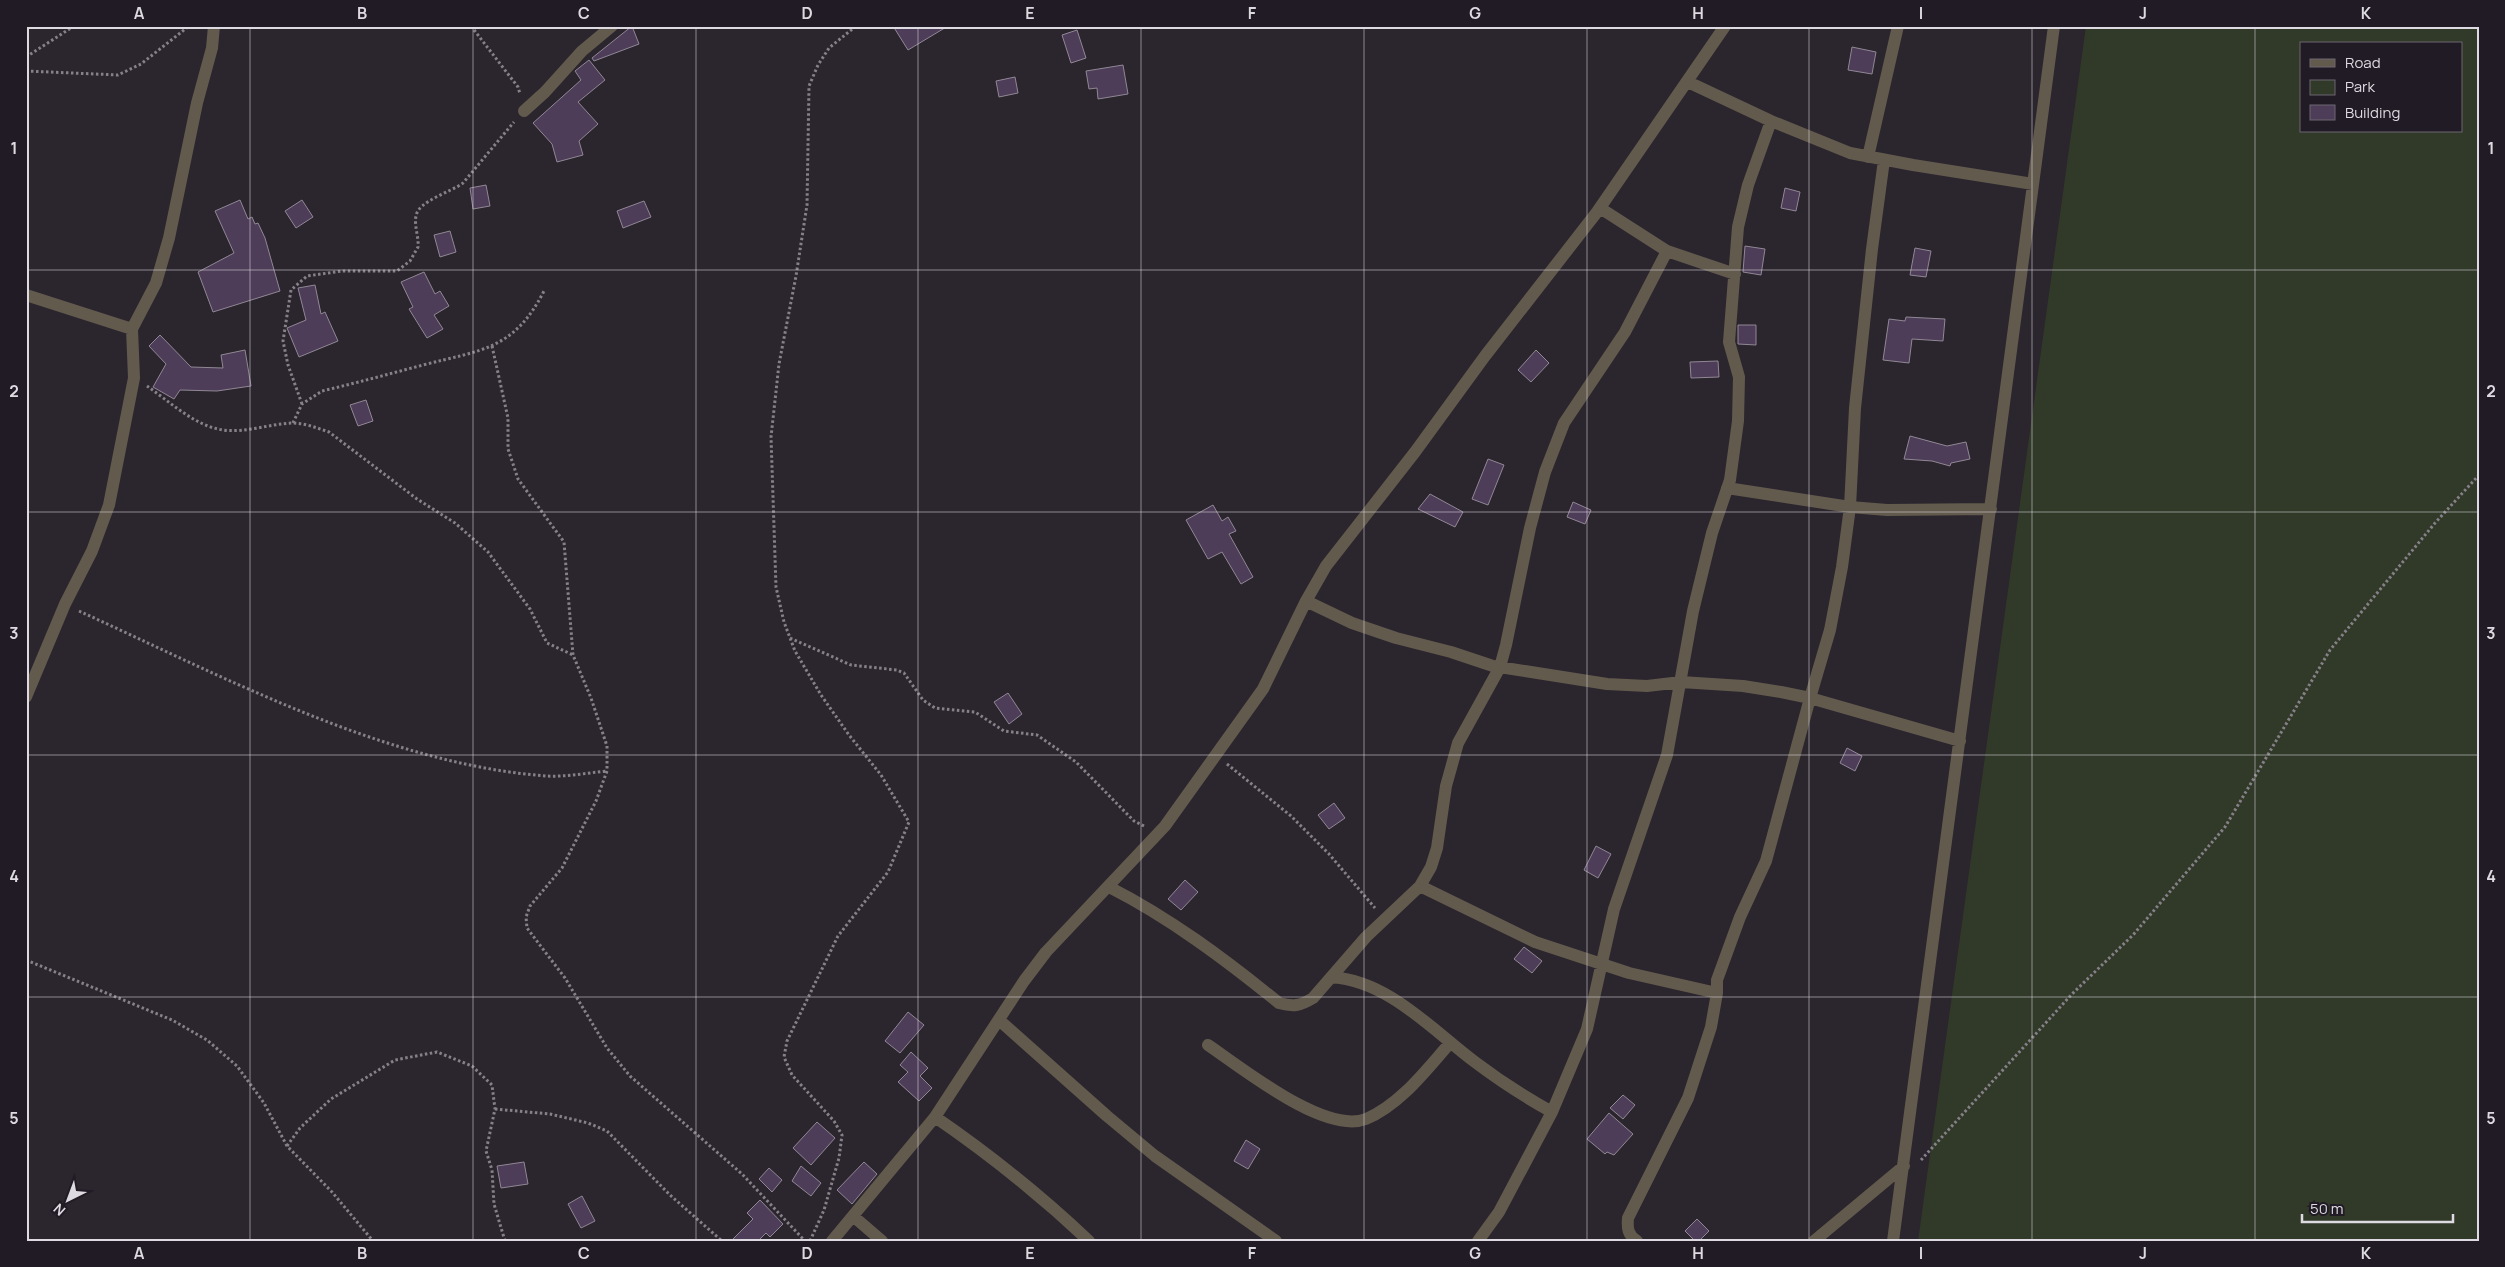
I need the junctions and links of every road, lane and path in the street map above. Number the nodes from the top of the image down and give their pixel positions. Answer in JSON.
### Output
{"nodes":[{"id":1,"x":74,"y":26,"type":"edge"},
{"id":2,"x":189,"y":26,"type":"edge"},
{"id":3,"x":214,"y":26,"type":"edge"},
{"id":4,"x":471,"y":26,"type":"edge"},
{"id":5,"x":612,"y":26,"type":"edge"},
{"id":6,"x":856,"y":26,"type":"edge"},
{"id":7,"x":1725,"y":26,"type":"edge"},
{"id":8,"x":1898,"y":26,"type":"edge"},
{"id":9,"x":2054,"y":26,"type":"edge"},
{"id":10,"x":26,"y":57,"type":"edge"},
{"id":11,"x":26,"y":71,"type":"edge"},
{"id":12,"x":1688,"y":82,"type":"junction"},
{"id":13,"x":524,"y":111,"type":"junction"},
{"id":14,"x":1770,"y":121,"type":"junction"},
{"id":15,"x":1868,"y":156,"type":"junction"},
{"id":16,"x":1884,"y":160,"type":"junction"},
{"id":17,"x":2033,"y":184,"type":"junction"},
{"id":18,"x":1600,"y":208,"type":"junction"},
{"id":19,"x":1667,"y":251,"type":"junction"},
{"id":20,"x":1735,"y":274,"type":"junction"},
{"id":21,"x":544,"y":290,"type":"dead end"},
{"id":22,"x":26,"y":295,"type":"edge"},
{"id":23,"x":132,"y":329,"type":"junction"},
{"id":24,"x":492,"y":346,"type":"junction"},
{"id":25,"x":134,"y":378,"type":"junction"},
{"id":26,"x":302,"y":404,"type":"junction"},
{"id":27,"x":293,"y":423,"type":"junction"},
{"id":28,"x":2479,"y":475,"type":"edge"},
{"id":29,"x":1727,"y":488,"type":"junction"},
{"id":30,"x":1850,"y":507,"type":"junction"},
{"id":31,"x":1991,"y":509,"type":"junction"},
{"id":32,"x":1306,"y":601,"type":"junction"},
{"id":33,"x":65,"y":604,"type":"junction"},
{"id":34,"x":790,"y":638,"type":"junction"},
{"id":35,"x":573,"y":654,"type":"junction"},
{"id":36,"x":1500,"y":667,"type":"junction"},
{"id":37,"x":29,"y":680,"type":"edge"},
{"id":38,"x":1681,"y":682,"type":"junction"},
{"id":39,"x":26,"y":697,"type":"edge"},
{"id":40,"x":1810,"y":698,"type":"junction"},
{"id":41,"x":1960,"y":741,"type":"junction"},
{"id":42,"x":1217,"y":756,"type":"junction"},
{"id":43,"x":607,"y":771,"type":"junction"},
{"id":44,"x":1158,"y":834,"type":"junction"},
{"id":45,"x":1420,"y":886,"type":"junction"},
{"id":46,"x":1109,"y":888,"type":"junction"},
{"id":47,"x":1385,"y":920,"type":"junction"},
{"id":48,"x":26,"y":960,"type":"edge"},
{"id":49,"x":1603,"y":965,"type":"junction"},
{"id":50,"x":1331,"y":977,"type":"junction"},
{"id":51,"x":1717,"y":993,"type":"junction"},
{"id":52,"x":1000,"y":1020,"type":"junction"},
{"id":53,"x":1450,"y":1043,"type":"junction"},
{"id":54,"x":1208,"y":1046,"type":"dead end"},
{"id":55,"x":495,"y":1109,"type":"junction"},
{"id":56,"x":1552,"y":1112,"type":"junction"},
{"id":57,"x":935,"y":1117,"type":"junction"},
{"id":58,"x":287,"y":1146,"type":"junction"},
{"id":59,"x":1904,"y":1166,"type":"junction"},
{"id":60,"x":1902,"y":1181,"type":"junction"},
{"id":61,"x":853,"y":1216,"type":"junction"},
{"id":62,"x":373,"y":1241,"type":"edge"},
{"id":63,"x":505,"y":1241,"type":"edge"},
{"id":64,"x":722,"y":1241,"type":"edge"},
{"id":65,"x":805,"y":1241,"type":"edge"},
{"id":66,"x":810,"y":1241,"type":"edge"},
{"id":67,"x":832,"y":1241,"type":"edge"},
{"id":68,"x":882,"y":1241,"type":"edge"},
{"id":69,"x":1089,"y":1241,"type":"edge"},
{"id":70,"x":1276,"y":1241,"type":"edge"},
{"id":71,"x":1478,"y":1241,"type":"edge"},
{"id":72,"x":1638,"y":1241,"type":"edge"},
{"id":73,"x":1814,"y":1241,"type":"edge"},
{"id":74,"x":1894,"y":1241,"type":"edge"}],
"edges":[{"from":1,"to":10,"type":"path"},
{"from":2,"to":11,"type":"path"},
{"from":3,"to":23,"type":"street"},
{"from":4,"to":13,"type":"path"},
{"from":5,"to":13,"type":"street"},
{"from":6,"to":34,"type":"path"},
{"from":7,"to":12,"type":"street"},
{"from":8,"to":15,"type":"street"},
{"from":9,"to":17,"type":"street"},
{"from":12,"to":14,"type":"street"},
{"from":12,"to":18,"type":"street"},
{"from":13,"to":26,"type":"path"},
{"from":14,"to":15,"type":"street"},
{"from":14,"to":20,"type":"street"},
{"from":15,"to":16,"type":"street"},
{"from":16,"to":17,"type":"street"},
{"from":16,"to":30,"type":"street"},
{"from":17,"to":31,"type":"street"},
{"from":18,"to":19,"type":"street"},
{"from":18,"to":32,"type":"street"},
{"from":19,"to":20,"type":"street"},
{"from":19,"to":36,"type":"street"},
{"from":20,"to":29,"type":"street"},
{"from":21,"to":24,"type":"path"},
{"from":22,"to":23,"type":"street"},
{"from":23,"to":25,"type":"street"},
{"from":24,"to":26,"type":"path"},
{"from":24,"to":35,"type":"path"},
{"from":25,"to":27,"type":"path"},
{"from":25,"to":33,"type":"street"},
{"from":26,"to":27,"type":"path"},
{"from":27,"to":35,"type":"path"},
{"from":28,"to":60,"type":"path"},
{"from":29,"to":30,"type":"street"},
{"from":29,"to":38,"type":"street"},
{"from":30,"to":31,"type":"street"},
{"from":30,"to":40,"type":"street"},
{"from":31,"to":41,"type":"street"},
{"from":32,"to":36,"type":"street"},
{"from":32,"to":42,"type":"street"},
{"from":33,"to":37,"type":"street"},
{"from":33,"to":43,"type":"path"},
{"from":34,"to":44,"type":"path"},
{"from":34,"to":66,"type":"path"},
{"from":35,"to":43,"type":"path"},
{"from":36,"to":38,"type":"street"},
{"from":36,"to":45,"type":"street"},
{"from":37,"to":39,"type":"street"},
{"from":38,"to":40,"type":"street"},
{"from":38,"to":49,"type":"street"},
{"from":40,"to":41,"type":"street"},
{"from":40,"to":51,"type":"street"},
{"from":41,"to":59,"type":"street"},
{"from":42,"to":44,"type":"street"},
{"from":42,"to":47,"type":"path"},
{"from":43,"to":65,"type":"path"},
{"from":44,"to":46,"type":"street"},
{"from":45,"to":47,"type":"street"},
{"from":45,"to":49,"type":"street"},
{"from":46,"to":50,"type":"street"},
{"from":46,"to":52,"type":"street"},
{"from":47,"to":50,"type":"street"},
{"from":48,"to":58,"type":"path"},
{"from":49,"to":51,"type":"street"},
{"from":49,"to":56,"type":"street"},
{"from":50,"to":53,"type":"street"},
{"from":51,"to":72,"type":"street"},
{"from":52,"to":57,"type":"street"},
{"from":52,"to":70,"type":"street"},
{"from":53,"to":54,"type":"street"},
{"from":53,"to":56,"type":"street"},
{"from":55,"to":58,"type":"path"},
{"from":55,"to":63,"type":"path"},
{"from":55,"to":64,"type":"path"},
{"from":56,"to":71,"type":"street"},
{"from":57,"to":61,"type":"street"},
{"from":57,"to":69,"type":"street"},
{"from":58,"to":62,"type":"path"},
{"from":59,"to":60,"type":"street"},
{"from":59,"to":73,"type":"street"},
{"from":60,"to":74,"type":"street"},
{"from":61,"to":67,"type":"street"},
{"from":61,"to":68,"type":"street"}]}
